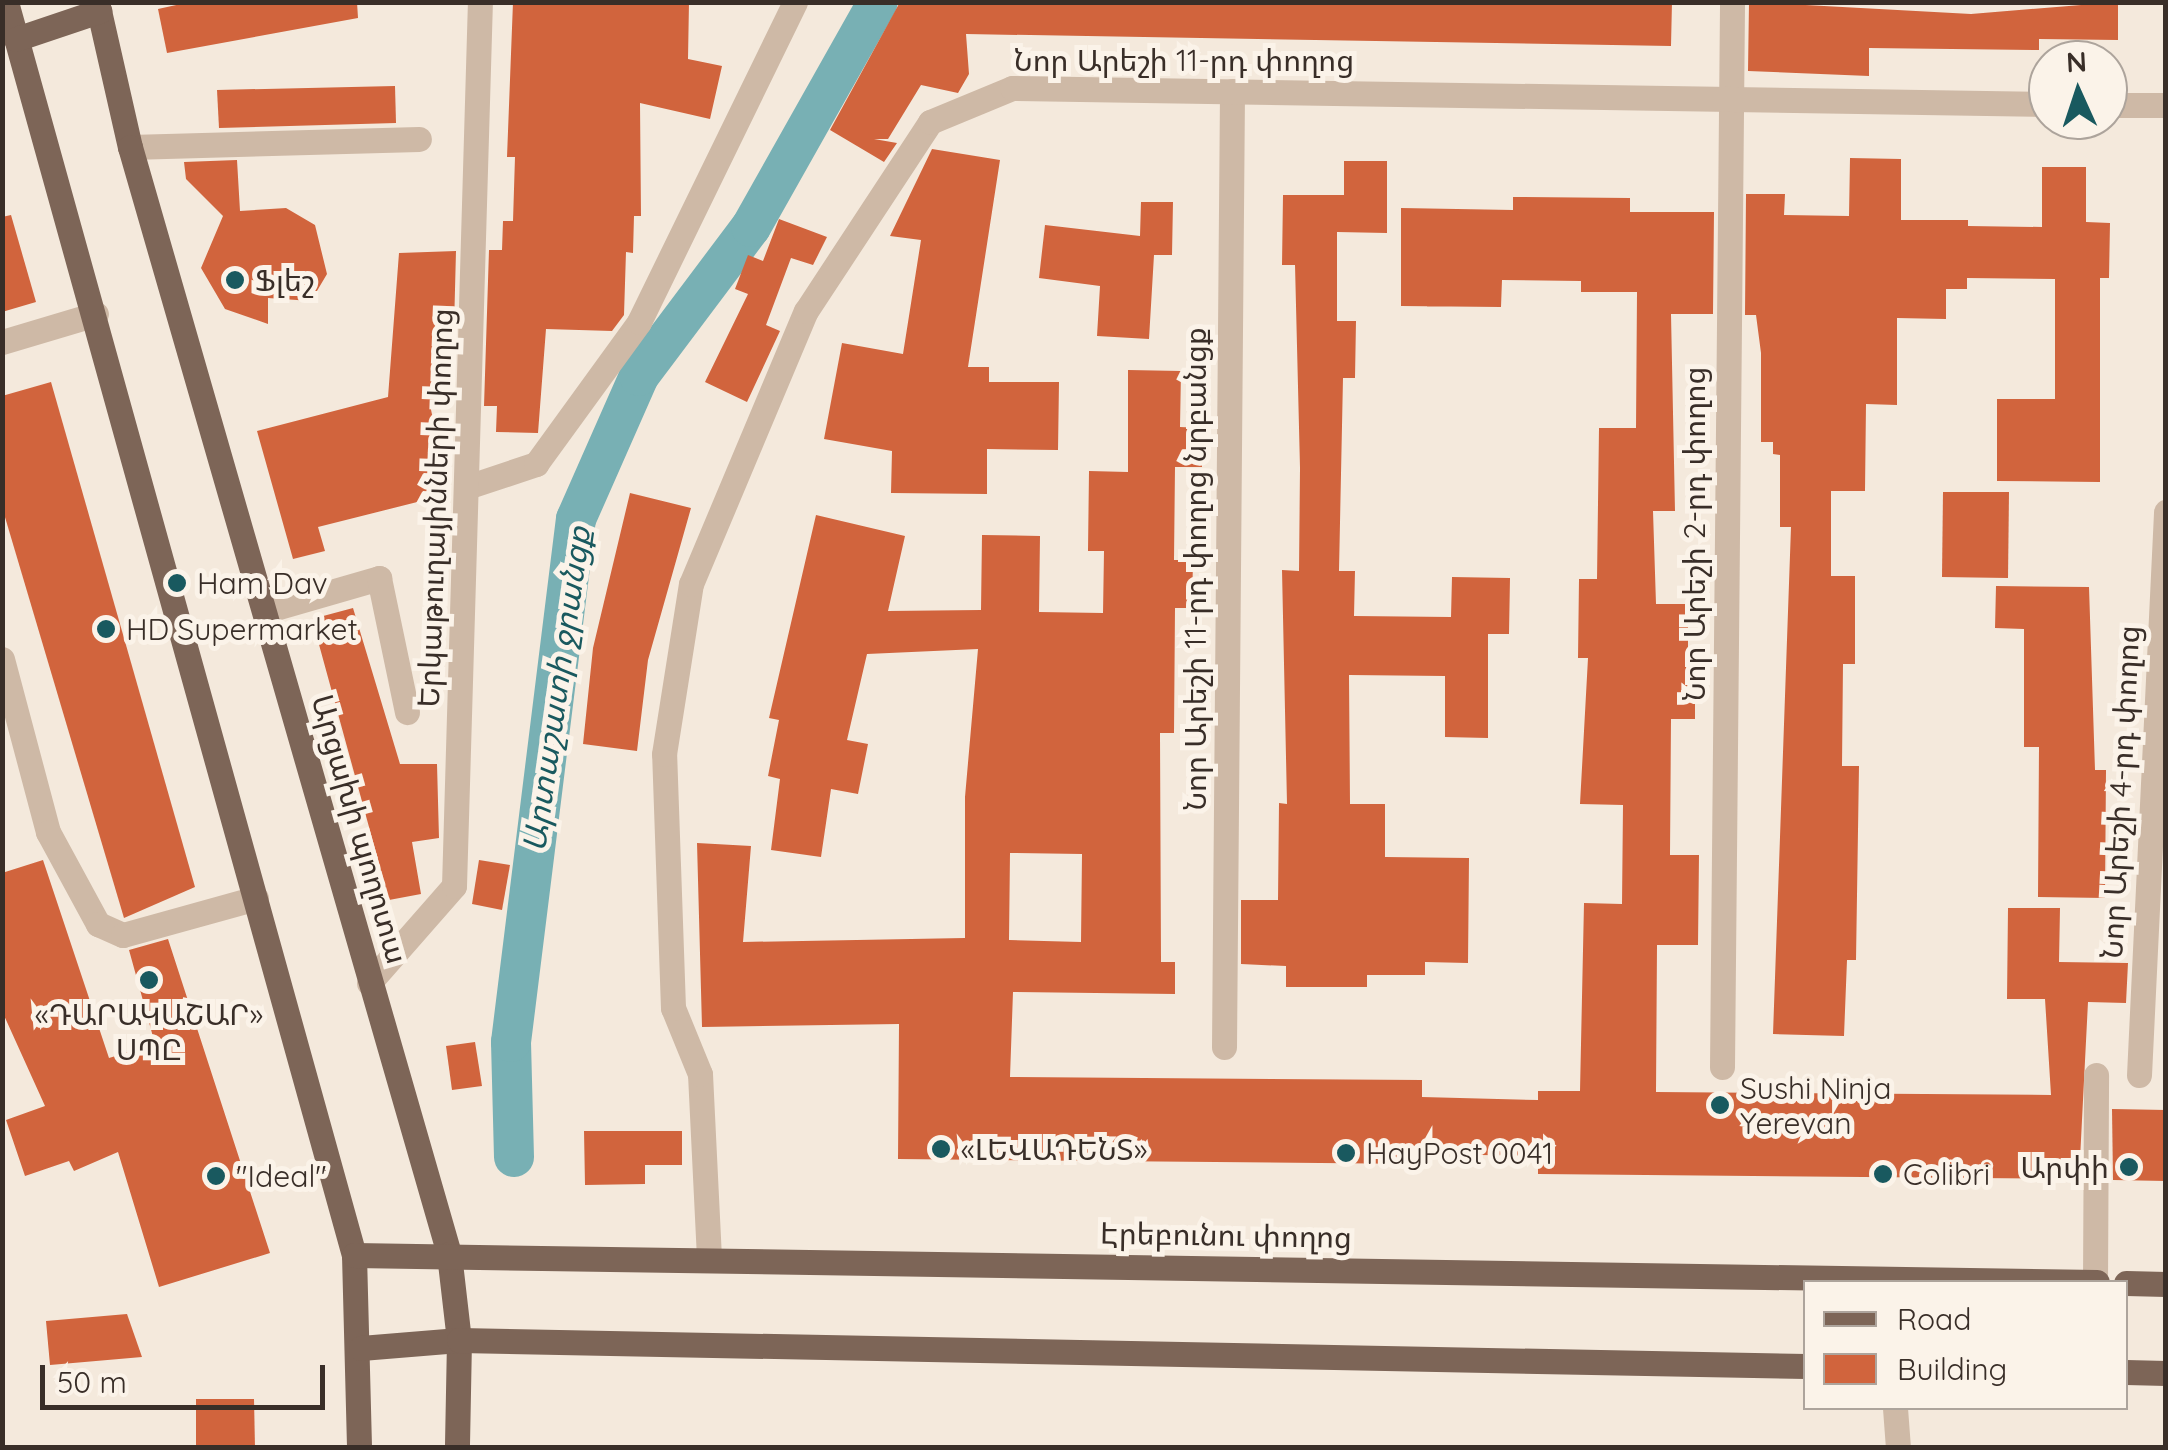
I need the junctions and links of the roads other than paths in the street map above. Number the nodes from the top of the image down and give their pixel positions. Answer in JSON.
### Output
{"nodes":[{"id":1,"x":6,"y":2,"type":"edge"},
{"id":2,"x":480,"y":2,"type":"edge"},
{"id":3,"x":795,"y":2,"type":"edge"},
{"id":4,"x":1732,"y":2,"type":"edge"},
{"id":5,"x":98,"y":7,"type":"edge"},
{"id":6,"x":16,"y":39,"type":"junction"},
{"id":7,"x":1232,"y":91,"type":"junction"},
{"id":8,"x":1730,"y":99,"type":"junction"},
{"id":9,"x":2028,"y":104,"type":"edge"},
{"id":10,"x":2128,"y":104,"type":"edge"},
{"id":11,"x":2166,"y":105,"type":"edge"},
{"id":12,"x":419,"y":139,"type":"dead end"},
{"id":13,"x":130,"y":147,"type":"junction"},
{"id":14,"x":96,"y":314,"type":"junction"},
{"id":15,"x":2,"y":342,"type":"edge"},
{"id":16,"x":470,"y":486,"type":"junction"},
{"id":17,"x":2166,"y":512,"type":"edge"},
{"id":18,"x":265,"y":611,"type":"junction"},
{"id":19,"x":2,"y":659,"type":"edge"},
{"id":20,"x":407,"y":712,"type":"dead end"},
{"id":21,"x":256,"y":898,"type":"junction"},
{"id":22,"x":369,"y":984,"type":"junction"},
{"id":23,"x":1224,"y":1047,"type":"dead end"},
{"id":24,"x":1722,"y":1066,"type":"dead end"},
{"id":25,"x":2096,"y":1075,"type":"dead end"},
{"id":26,"x":2139,"y":1075,"type":"dead end"},
{"id":27,"x":449,"y":1254,"type":"junction"},
{"id":28,"x":354,"y":1255,"type":"junction"},
{"id":29,"x":709,"y":1258,"type":"junction"},
{"id":30,"x":1980,"y":1280,"type":"edge"},
{"id":31,"x":2096,"y":1280,"type":"edge"},
{"id":32,"x":2128,"y":1283,"type":"edge"},
{"id":33,"x":2166,"y":1284,"type":"edge"},
{"id":34,"x":459,"y":1340,"type":"junction"},
{"id":35,"x":362,"y":1348,"type":"junction"},
{"id":36,"x":1803,"y":1366,"type":"edge"},
{"id":37,"x":2128,"y":1372,"type":"edge"},
{"id":38,"x":2166,"y":1373,"type":"edge"},
{"id":39,"x":1895,"y":1410,"type":"edge"},
{"id":40,"x":359,"y":1448,"type":"edge"},
{"id":41,"x":457,"y":1448,"type":"edge"},
{"id":42,"x":1898,"y":1448,"type":"edge"}],
"edges":[{"from":1,"to":6,"type":"main road"},
{"from":2,"to":16,"type":"street","name":"Երկաթուղայինների փողոց"},
{"from":3,"to":16,"type":"street"},
{"from":4,"to":8,"type":"street","name":"Նոր Արեշի 2-րդ փողոց"},
{"from":5,"to":6,"type":"main road"},
{"from":5,"to":13,"type":"main road","name":"Արցախի պողոտա"},
{"from":6,"to":14,"type":"main road"},
{"from":7,"to":8,"type":"street","name":"Նոր Արեշի 11-րդ փողոց"},
{"from":7,"to":23,"type":"street","name":"Նոր Արեշի 11-րդ փողոց նրբանցք"},
{"from":7,"to":29,"type":"street","name":"Նոր Արեշի 11-րդ փողոց"},
{"from":8,"to":9,"type":"street","name":"Նոր Արեշի 11-րդ փողոց"},
{"from":8,"to":24,"type":"street","name":"Նոր Արեշի 2-րդ փողոց"},
{"from":10,"to":11,"type":"street"},
{"from":12,"to":13,"type":"street"},
{"from":13,"to":18,"type":"main road","name":"Արցախի պողոտա"},
{"from":14,"to":15,"type":"street"},
{"from":14,"to":21,"type":"main road"},
{"from":16,"to":22,"type":"street","name":"Երկաթուղայինների փողոց"},
{"from":17,"to":26,"type":"street","name":"Նոր Արեշի 4-րդ փողոց"},
{"from":18,"to":20,"type":"street"},
{"from":18,"to":22,"type":"main road","name":"Արցախի պողոտա"},
{"from":19,"to":21,"type":"street"},
{"from":21,"to":28,"type":"main road"},
{"from":22,"to":27,"type":"main road","name":"Արցախի պողոտա"},
{"from":25,"to":31,"type":"street"},
{"from":27,"to":28,"type":"main road","name":"Էրեբունու փողոց"},
{"from":27,"to":29,"type":"main road","name":"Էրեբունու փողոց"},
{"from":27,"to":34,"type":"main road","name":"Արցախի պողոտա"},
{"from":28,"to":35,"type":"main road"},
{"from":29,"to":30,"type":"main road","name":"Էրեբունու փողոց"},
{"from":32,"to":33,"type":"main road"},
{"from":34,"to":35,"type":"main road"},
{"from":34,"to":36,"type":"main road"},
{"from":34,"to":41,"type":"main road","name":"Արցախի պողոտա"},
{"from":35,"to":40,"type":"main road"},
{"from":37,"to":38,"type":"main road"},
{"from":39,"to":42,"type":"street"}]}
